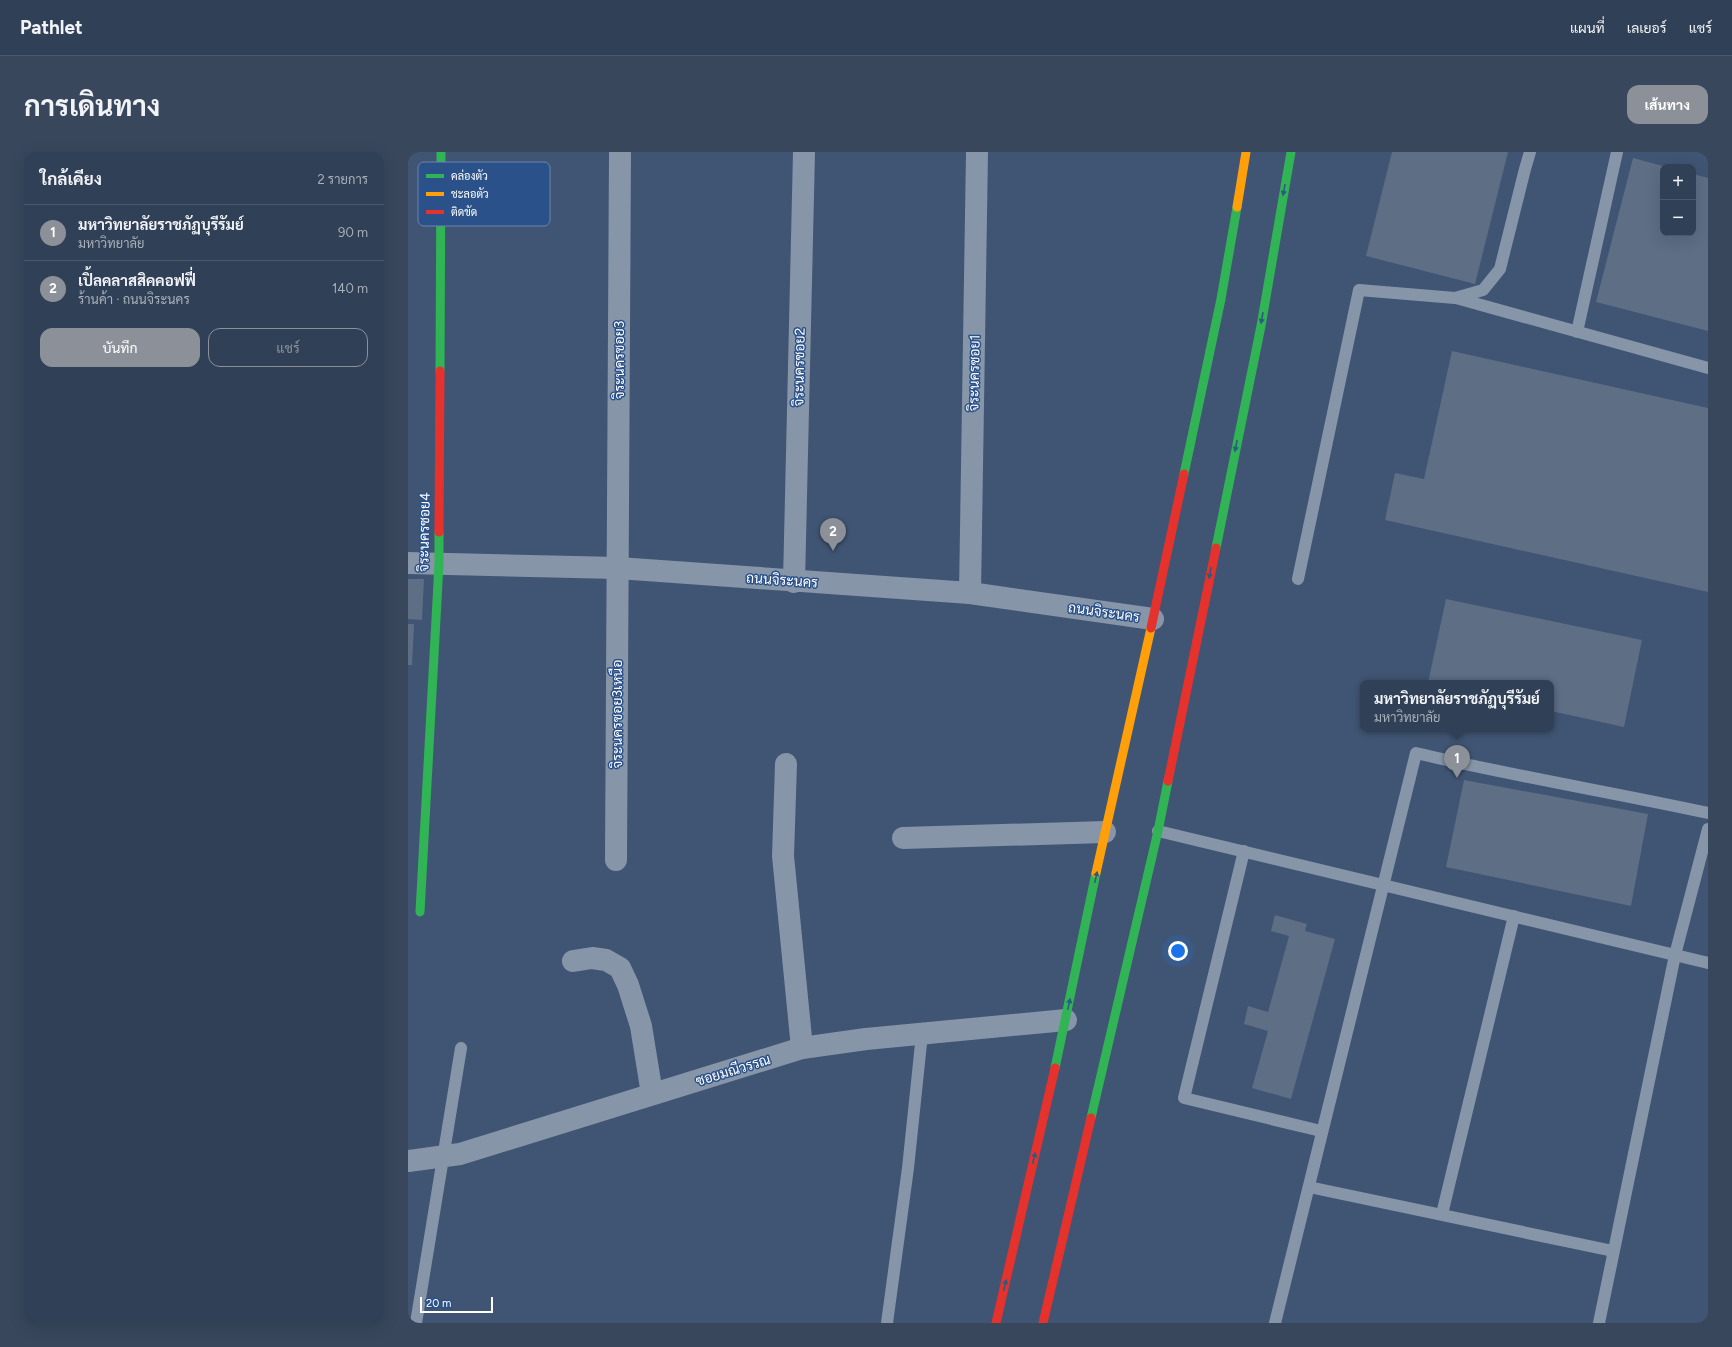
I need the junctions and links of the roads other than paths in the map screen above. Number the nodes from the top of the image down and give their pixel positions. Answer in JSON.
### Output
{"nodes":[{"id":1,"x":441,"y":152,"type":"edge"},
{"id":2,"x":620,"y":152,"type":"edge"},
{"id":3,"x":804,"y":152,"type":"edge"},
{"id":4,"x":977,"y":152,"type":"edge"},
{"id":5,"x":1246,"y":152,"type":"edge"},
{"id":6,"x":1291,"y":152,"type":"edge"},
{"id":7,"x":1530,"y":152,"type":"edge"},
{"id":8,"x":1617,"y":152,"type":"edge"},
{"id":9,"x":441,"y":162,"type":"edge"},
{"id":10,"x":440,"y":226,"type":"edge"},
{"id":11,"x":1455,"y":298,"type":"junction"},
{"id":12,"x":1577,"y":332,"type":"junction"},
{"id":13,"x":1708,"y":368,"type":"edge"},
{"id":14,"x":408,"y":563,"type":"edge"},
{"id":15,"x":438,"y":564,"type":"junction"},
{"id":16,"x":618,"y":568,"type":"junction"},
{"id":17,"x":1298,"y":578,"type":"dead end"},
{"id":18,"x":794,"y":582,"type":"junction"},
{"id":19,"x":970,"y":593,"type":"junction"},
{"id":20,"x":1153,"y":619,"type":"junction"},
{"id":21,"x":786,"y":764,"type":"dead end"},
{"id":22,"x":1708,"y":813,"type":"edge"},
{"id":23,"x":1708,"y":829,"type":"edge"},
{"id":24,"x":1158,"y":831,"type":"junction"},
{"id":25,"x":1105,"y":832,"type":"junction"},
{"id":26,"x":903,"y":838,"type":"dead end"},
{"id":27,"x":1244,"y":851,"type":"junction"},
{"id":28,"x":616,"y":860,"type":"dead end"},
{"id":29,"x":1384,"y":885,"type":"junction"},
{"id":30,"x":420,"y":912,"type":"dead end"},
{"id":31,"x":1514,"y":916,"type":"junction"},
{"id":32,"x":1675,"y":955,"type":"junction"},
{"id":33,"x":573,"y":961,"type":"dead end"},
{"id":34,"x":1708,"y":963,"type":"edge"},
{"id":35,"x":1066,"y":1020,"type":"junction"},
{"id":36,"x":922,"y":1034,"type":"junction"},
{"id":37,"x":461,"y":1048,"type":"dead end"},
{"id":38,"x":802,"y":1048,"type":"junction"},
{"id":39,"x":652,"y":1094,"type":"junction"},
{"id":40,"x":1321,"y":1131,"type":"junction"},
{"id":41,"x":444,"y":1156,"type":"junction"},
{"id":42,"x":408,"y":1161,"type":"edge"},
{"id":43,"x":1309,"y":1187,"type":"junction"},
{"id":44,"x":1442,"y":1214,"type":"junction"},
{"id":45,"x":1613,"y":1251,"type":"junction"},
{"id":46,"x":416,"y":1323,"type":"edge"},
{"id":47,"x":887,"y":1323,"type":"edge"},
{"id":48,"x":996,"y":1323,"type":"edge"},
{"id":49,"x":1043,"y":1323,"type":"edge"},
{"id":50,"x":1275,"y":1323,"type":"edge"},
{"id":51,"x":1599,"y":1323,"type":"edge"}],
"edges":[{"from":1,"to":9,"type":"main road","name":"จิระนครซอย4"},
{"from":2,"to":16,"type":"street","name":"จิระนครซอย3"},
{"from":3,"to":18,"type":"street","name":"จิระนครซอย2"},
{"from":4,"to":19,"type":"street","name":"จิระนครซอย1"},
{"from":5,"to":20,"type":"main road"},
{"from":6,"to":24,"type":"main road","one_way":true},
{"from":7,"to":11,"type":"lane"},
{"from":8,"to":12,"type":"lane"},
{"from":10,"to":15,"type":"main road","name":"จิระนครซอย4"},
{"from":11,"to":12,"type":"lane"},
{"from":11,"to":17,"type":"lane"},
{"from":12,"to":13,"type":"lane"},
{"from":14,"to":15,"type":"street","name":"ถนนจิระนคร"},
{"from":15,"to":16,"type":"street","name":"ถนนจิระนคร"},
{"from":15,"to":30,"type":"main road","name":"จิระนครซอย4"},
{"from":16,"to":18,"type":"street","name":"ถนนจิระนคร"},
{"from":16,"to":28,"type":"street","name":"จิระนครซอย3เหนือ"},
{"from":18,"to":19,"type":"street","name":"ถนนจิระนคร"},
{"from":19,"to":20,"type":"street","name":"ถนนจิระนคร"},
{"from":20,"to":25,"type":"main road"},
{"from":21,"to":38,"type":"street"},
{"from":22,"to":29,"type":"lane"},
{"from":23,"to":32,"type":"lane"},
{"from":24,"to":27,"type":"lane"},
{"from":24,"to":49,"type":"main road"},
{"from":25,"to":26,"type":"street"},
{"from":35,"to":25,"type":"main road","one_way":true},
{"from":27,"to":29,"type":"lane"},
{"from":27,"to":40,"type":"lane"},
{"from":29,"to":31,"type":"lane"},
{"from":29,"to":40,"type":"lane"},
{"from":31,"to":32,"type":"lane"},
{"from":31,"to":44,"type":"lane"},
{"from":32,"to":34,"type":"lane"},
{"from":32,"to":45,"type":"lane"},
{"from":33,"to":39,"type":"street"},
{"from":35,"to":36,"type":"street","name":"ซอยมณีวรรณ"},
{"from":48,"to":35,"type":"main road","one_way":true},
{"from":36,"to":38,"type":"street","name":"ซอยมณีวรรณ"},
{"from":36,"to":47,"type":"lane"},
{"from":37,"to":41,"type":"lane"},
{"from":38,"to":39,"type":"street","name":"ซอยมณีวรรณ"},
{"from":39,"to":41,"type":"street","name":"ซอยมณีวรรณ"},
{"from":40,"to":43,"type":"lane"},
{"from":41,"to":42,"type":"street","name":"ซอยมณีวรรณ"},
{"from":41,"to":46,"type":"lane"},
{"from":43,"to":44,"type":"lane"},
{"from":43,"to":50,"type":"lane"},
{"from":44,"to":45,"type":"lane"},
{"from":45,"to":51,"type":"lane"}]}
